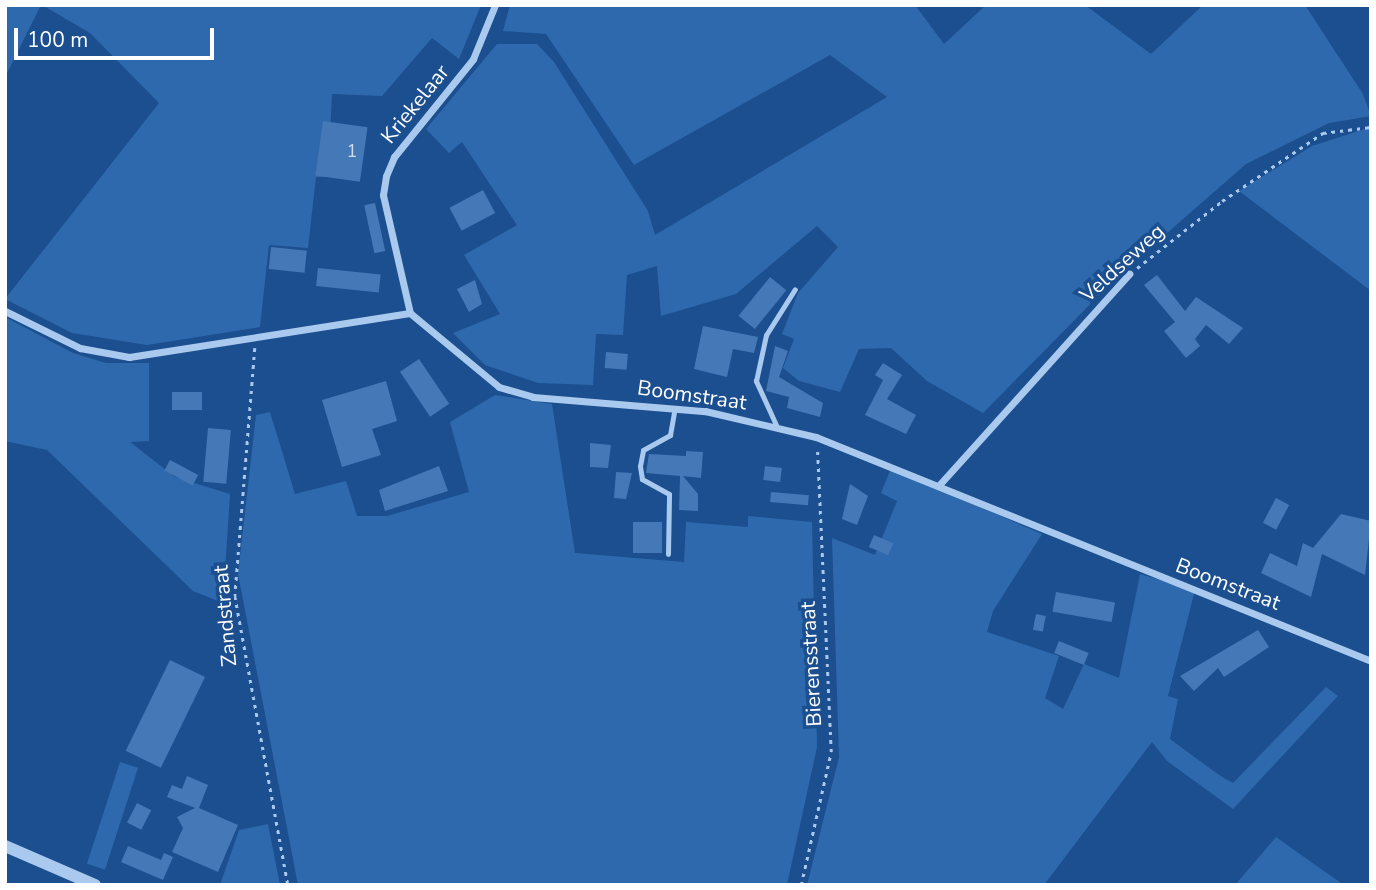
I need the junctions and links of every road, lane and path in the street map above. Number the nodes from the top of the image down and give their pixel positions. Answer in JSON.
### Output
{"nodes":[{"id":1,"x":495,"y":5,"type":"edge"},
{"id":2,"x":1371,"y":127,"type":"edge"},
{"id":3,"x":1129,"y":274,"type":"joint"},
{"id":4,"x":795,"y":289,"type":"dead end"},
{"id":5,"x":5,"y":311,"type":"edge"},
{"id":6,"x":410,"y":313,"type":"junction"},
{"id":7,"x":256,"y":342,"type":"junction"},
{"id":8,"x":675,"y":408,"type":"junction"},
{"id":9,"x":777,"y":427,"type":"junction"},
{"id":10,"x":816,"y":437,"type":"junction"},
{"id":11,"x":940,"y":484,"type":"junction"},
{"id":12,"x":668,"y":554,"type":"dead end"},
{"id":13,"x":1371,"y":661,"type":"edge"},
{"id":14,"x":5,"y":846,"type":"edge"},
{"id":15,"x":95,"y":885,"type":"edge"},
{"id":16,"x":288,"y":885,"type":"edge"},
{"id":17,"x":801,"y":885,"type":"edge"}],
"edges":[{"from":1,"to":6,"type":"street","name":"Kriekelaar"},
{"from":2,"to":3,"type":"path","name":"Veldseweg"},
{"from":3,"to":11,"type":"street","name":"Veldseweg"},
{"from":4,"to":9,"type":"lane"},
{"from":5,"to":7,"type":"street"},
{"from":6,"to":7,"type":"street"},
{"from":6,"to":8,"type":"street","name":"Boomstraat"},
{"from":7,"to":16,"type":"path","name":"Zandstraat"},
{"from":8,"to":9,"type":"street","name":"Boomstraat"},
{"from":8,"to":12,"type":"lane"},
{"from":9,"to":10,"type":"street","name":"Boomstraat"},
{"from":10,"to":11,"type":"street","name":"Boomstraat"},
{"from":10,"to":17,"type":"path","name":"Bierensstraat"},
{"from":11,"to":13,"type":"street","name":"Boomstraat"},
{"from":14,"to":15,"type":"street"}]}
